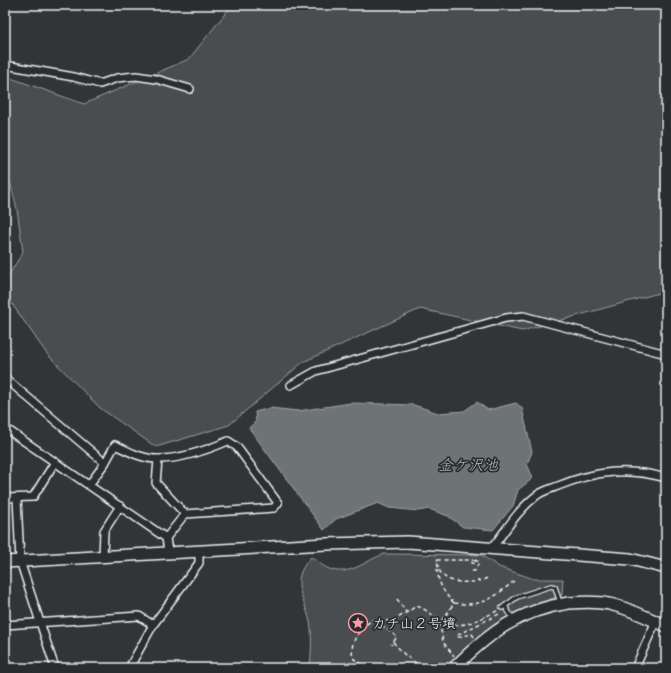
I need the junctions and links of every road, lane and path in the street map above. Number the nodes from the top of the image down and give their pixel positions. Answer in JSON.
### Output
{"nodes":[{"id":1,"x":5,"y":65,"type":"edge"},
{"id":2,"x":190,"y":89,"type":"dead end"},
{"id":3,"x":666,"y":354,"type":"edge"},
{"id":4,"x":5,"y":378,"type":"edge"},
{"id":5,"x":292,"y":385,"type":"dead end"},
{"id":6,"x":5,"y":428,"type":"edge"},
{"id":7,"x":158,"y":460,"type":"junction"},
{"id":8,"x":55,"y":462,"type":"junction"},
{"id":9,"x":105,"y":463,"type":"junction"},
{"id":10,"x":666,"y":478,"type":"edge"},
{"id":11,"x":89,"y":485,"type":"junction"},
{"id":12,"x":5,"y":498,"type":"edge"},
{"id":13,"x":17,"y":498,"type":"junction"},
{"id":14,"x":120,"y":506,"type":"junction"},
{"id":15,"x":185,"y":514,"type":"junction"},
{"id":16,"x":166,"y":538,"type":"junction"},
{"id":17,"x":492,"y":548,"type":"junction"},
{"id":18,"x":199,"y":551,"type":"junction"},
{"id":19,"x":168,"y":552,"type":"junction"},
{"id":20,"x":103,"y":556,"type":"junction"},
{"id":21,"x":20,"y":561,"type":"junction"},
{"id":22,"x":5,"y":562,"type":"edge"},
{"id":23,"x":666,"y":568,"type":"edge"},
{"id":24,"x":437,"y":569,"type":"junction"},
{"id":25,"x":472,"y":571,"type":"dead end"},
{"id":26,"x":487,"y":578,"type":"dead end"},
{"id":27,"x":514,"y":580,"type":"dead end"},
{"id":28,"x":397,"y":599,"type":"dead end"},
{"id":29,"x":454,"y":603,"type":"junction"},
{"id":30,"x":560,"y":604,"type":"junction"},
{"id":31,"x":505,"y":608,"type":"junction"},
{"id":32,"x":406,"y":612,"type":"junction"},
{"id":33,"x":514,"y":620,"type":"junction"},
{"id":34,"x":40,"y":621,"type":"junction"},
{"id":35,"x":376,"y":621,"type":"junction"},
{"id":36,"x":441,"y":621,"type":"junction"},
{"id":37,"x":661,"y":624,"type":"edge"},
{"id":38,"x":5,"y":625,"type":"edge"},
{"id":39,"x":153,"y":625,"type":"junction"},
{"id":40,"x":472,"y":641,"type":"dead end"},
{"id":41,"x":393,"y":642,"type":"junction"},
{"id":42,"x":391,"y":645,"type":"dead end"},
{"id":43,"x":454,"y":663,"type":"edge"},
{"id":44,"x":131,"y":667,"type":"edge"},
{"id":45,"x":55,"y":668,"type":"edge"},
{"id":46,"x":368,"y":668,"type":"edge"},
{"id":47,"x":423,"y":668,"type":"edge"},
{"id":48,"x":635,"y":668,"type":"edge"}],
"edges":[{"from":1,"to":2,"type":"street"},
{"from":3,"to":5,"type":"street"},
{"from":4,"to":9,"type":"street"},
{"from":6,"to":8,"type":"street"},
{"from":7,"to":9,"type":"street"},
{"from":7,"to":15,"type":"street"},
{"from":7,"to":15,"type":"street"},
{"from":8,"to":11,"type":"street"},
{"from":8,"to":13,"type":"street"},
{"from":9,"to":11,"type":"street"},
{"from":10,"to":17,"type":"street"},
{"from":11,"to":14,"type":"street"},
{"from":12,"to":13,"type":"street"},
{"from":13,"to":21,"type":"street"},
{"from":14,"to":16,"type":"street"},
{"from":14,"to":20,"type":"street"},
{"from":15,"to":16,"type":"street"},
{"from":16,"to":19,"type":"street"},
{"from":17,"to":18,"type":"street"},
{"from":17,"to":23,"type":"street"},
{"from":18,"to":19,"type":"street"},
{"from":18,"to":39,"type":"street"},
{"from":19,"to":20,"type":"street"},
{"from":20,"to":21,"type":"street"},
{"from":21,"to":22,"type":"street"},
{"from":21,"to":34,"type":"street"},
{"from":24,"to":25,"type":"path"},
{"from":24,"to":26,"type":"path"},
{"from":24,"to":29,"type":"path"},
{"from":27,"to":29,"type":"path"},
{"from":28,"to":32,"type":"path"},
{"from":29,"to":36,"type":"path"},
{"from":30,"to":31,"type":"lane"},
{"from":30,"to":33,"type":"street"},
{"from":30,"to":37,"type":"street"},
{"from":31,"to":33,"type":"lane"},
{"from":31,"to":36,"type":"path"},
{"from":31,"to":40,"type":"path"},
{"from":32,"to":35,"type":"path"},
{"from":32,"to":36,"type":"path"},
{"from":33,"to":43,"type":"street"},
{"from":34,"to":38,"type":"street"},
{"from":34,"to":39,"type":"street"},
{"from":34,"to":45,"type":"street"},
{"from":35,"to":41,"type":"path"},
{"from":35,"to":46,"type":"path"},
{"from":36,"to":43,"type":"path"},
{"from":37,"to":48,"type":"street"},
{"from":39,"to":44,"type":"street"},
{"from":41,"to":42,"type":"path"},
{"from":41,"to":47,"type":"path"}]}
